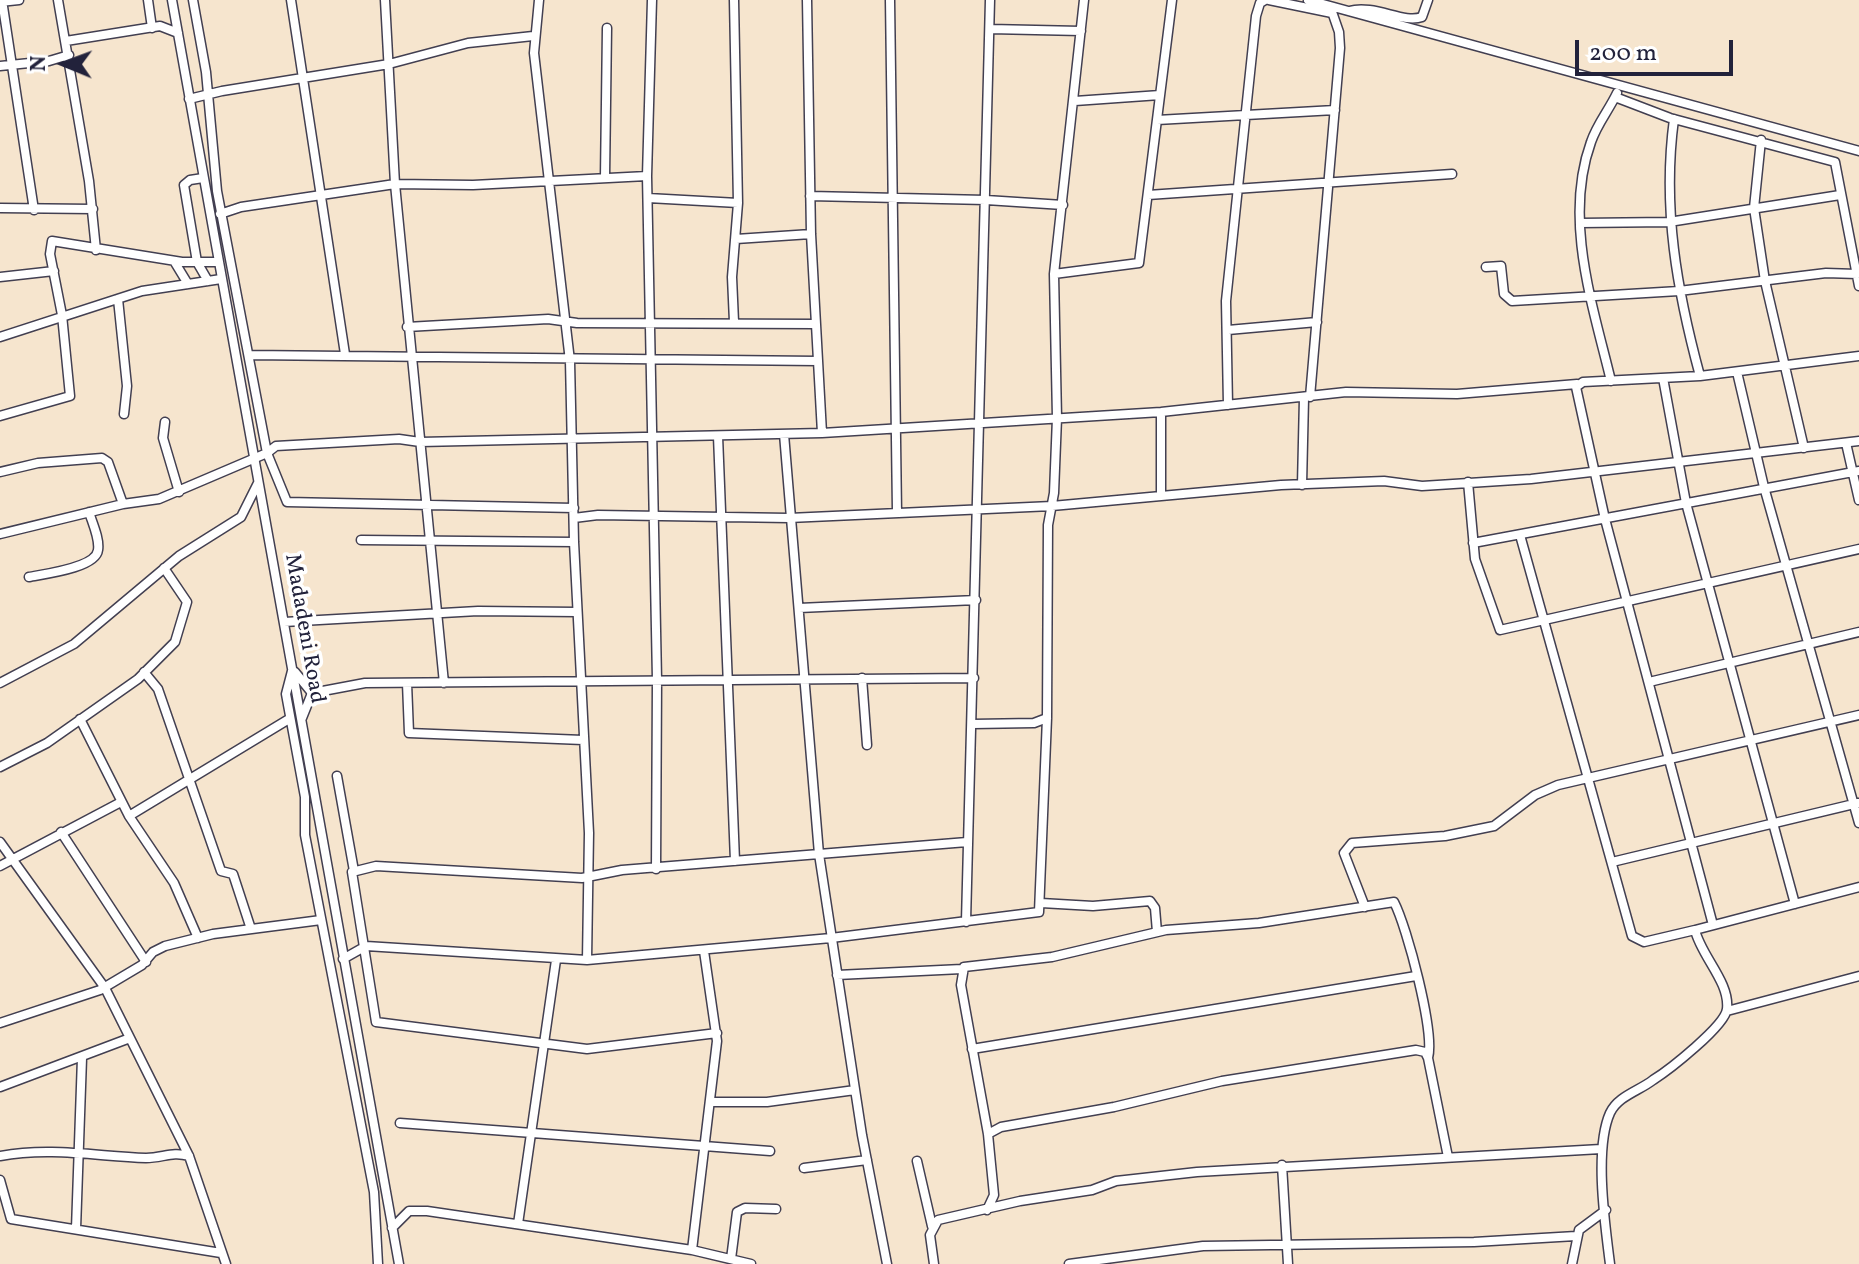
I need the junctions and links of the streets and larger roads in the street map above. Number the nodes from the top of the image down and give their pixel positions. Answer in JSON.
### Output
{"nodes":[{"id":1,"x":19,"y":0,"type":"edge"},
{"id":2,"x":58,"y":0,"type":"edge"},
{"id":3,"x":148,"y":0,"type":"edge"},
{"id":4,"x":172,"y":0,"type":"edge"},
{"id":5,"x":193,"y":0,"type":"edge"},
{"id":6,"x":291,"y":0,"type":"edge"},
{"id":7,"x":385,"y":0,"type":"edge"},
{"id":8,"x":539,"y":0,"type":"edge"},
{"id":9,"x":652,"y":0,"type":"edge"},
{"id":10,"x":734,"y":0,"type":"edge"},
{"id":11,"x":807,"y":0,"type":"edge"},
{"id":12,"x":890,"y":0,"type":"edge"},
{"id":13,"x":990,"y":0,"type":"edge"},
{"id":14,"x":1084,"y":0,"type":"edge"},
{"id":15,"x":1172,"y":0,"type":"edge"},
{"id":16,"x":1267,"y":0,"type":"edge"},
{"id":17,"x":1308,"y":0,"type":"edge"},
{"id":18,"x":1428,"y":0,"type":"edge"},
{"id":19,"x":1,"y":1,"type":"edge"},
{"id":20,"x":1330,"y":6,"type":"edge"},
{"id":21,"x":1348,"y":11,"type":"junction"},
{"id":22,"x":152,"y":28,"type":"junction"},
{"id":23,"x":607,"y":28,"type":"dead end"},
{"id":24,"x":990,"y":29,"type":"junction"},
{"id":25,"x":1081,"y":31,"type":"junction"},
{"id":26,"x":178,"y":33,"type":"junction"},
{"id":27,"x":533,"y":36,"type":"junction"},
{"id":28,"x":66,"y":41,"type":"junction"},
{"id":29,"x":69,"y":55,"type":"junction"},
{"id":30,"x":389,"y":64,"type":"junction"},
{"id":31,"x":5,"y":65,"type":"edge"},
{"id":32,"x":302,"y":77,"type":"junction"},
{"id":33,"x":1621,"y":86,"type":"junction"},
{"id":34,"x":209,"y":94,"type":"junction"},
{"id":35,"x":1160,"y":95,"type":"junction"},
{"id":36,"x":1615,"y":97,"type":"junction"},
{"id":37,"x":189,"y":99,"type":"junction"},
{"id":38,"x":1075,"y":101,"type":"junction"},
{"id":39,"x":1335,"y":110,"type":"junction"},
{"id":40,"x":1246,"y":115,"type":"junction"},
{"id":41,"x":1674,"y":119,"type":"junction"},
{"id":42,"x":1157,"y":120,"type":"junction"},
{"id":43,"x":1761,"y":140,"type":"junction"},
{"id":44,"x":1859,"y":151,"type":"edge"},
{"id":45,"x":1452,"y":174,"type":"dead end"},
{"id":46,"x":647,"y":176,"type":"junction"},
{"id":47,"x":605,"y":177,"type":"junction"},
{"id":48,"x":203,"y":178,"type":"junction"},
{"id":49,"x":1328,"y":180,"type":"junction"},
{"id":50,"x":550,"y":181,"type":"junction"},
{"id":51,"x":395,"y":184,"type":"junction"},
{"id":52,"x":1239,"y":187,"type":"junction"},
{"id":53,"x":320,"y":194,"type":"junction"},
{"id":54,"x":1148,"y":195,"type":"junction"},
{"id":55,"x":1840,"y":195,"type":"junction"},
{"id":56,"x":810,"y":196,"type":"junction"},
{"id":57,"x":207,"y":198,"type":"junction"},
{"id":58,"x":648,"y":198,"type":"junction"},
{"id":59,"x":891,"y":198,"type":"junction"},
{"id":60,"x":986,"y":200,"type":"junction"},
{"id":61,"x":738,"y":203,"type":"junction"},
{"id":62,"x":1063,"y":205,"type":"junction"},
{"id":63,"x":0,"y":208,"type":"edge"},
{"id":64,"x":1754,"y":208,"type":"junction"},
{"id":65,"x":93,"y":209,"type":"junction"},
{"id":66,"x":34,"y":210,"type":"junction"},
{"id":67,"x":222,"y":211,"type":"junction"},
{"id":68,"x":1669,"y":222,"type":"junction"},
{"id":69,"x":1580,"y":223,"type":"junction"},
{"id":70,"x":212,"y":233,"type":"junction"},
{"id":71,"x":811,"y":234,"type":"junction"},
{"id":72,"x":736,"y":239,"type":"junction"},
{"id":73,"x":194,"y":243,"type":"junction"},
{"id":74,"x":96,"y":250,"type":"junction"},
{"id":75,"x":174,"y":261,"type":"junction"},
{"id":76,"x":197,"y":262,"type":"junction"},
{"id":77,"x":218,"y":262,"type":"junction"},
{"id":78,"x":1486,"y":267,"type":"dead end"},
{"id":79,"x":54,"y":271,"type":"junction"},
{"id":80,"x":1054,"y":274,"type":"junction"},
{"id":81,"x":1857,"y":274,"type":"junction"},
{"id":82,"x":0,"y":277,"type":"edge"},
{"id":83,"x":221,"y":279,"type":"junction"},
{"id":84,"x":208,"y":281,"type":"junction"},
{"id":85,"x":1765,"y":281,"type":"junction"},
{"id":86,"x":188,"y":284,"type":"junction"},
{"id":87,"x":1859,"y":286,"type":"edge"},
{"id":88,"x":1679,"y":291,"type":"junction"},
{"id":89,"x":1590,"y":295,"type":"junction"},
{"id":90,"x":118,"y":299,"type":"junction"},
{"id":91,"x":62,"y":315,"type":"junction"},
{"id":92,"x":567,"y":322,"type":"junction"},
{"id":93,"x":651,"y":322,"type":"junction"},
{"id":94,"x":734,"y":322,"type":"junction"},
{"id":95,"x":1317,"y":322,"type":"junction"},
{"id":96,"x":816,"y":324,"type":"junction"},
{"id":97,"x":407,"y":327,"type":"junction"},
{"id":98,"x":1228,"y":330,"type":"junction"},
{"id":99,"x":0,"y":337,"type":"edge"},
{"id":100,"x":345,"y":354,"type":"junction"},
{"id":101,"x":410,"y":354,"type":"junction"},
{"id":102,"x":249,"y":355,"type":"junction"},
{"id":103,"x":1859,"y":356,"type":"edge"},
{"id":104,"x":651,"y":360,"type":"junction"},
{"id":105,"x":570,"y":361,"type":"junction"},
{"id":106,"x":818,"y":361,"type":"junction"},
{"id":107,"x":1785,"y":364,"type":"junction"},
{"id":108,"x":1737,"y":372,"type":"junction"},
{"id":109,"x":1700,"y":376,"type":"junction"},
{"id":110,"x":1663,"y":378,"type":"junction"},
{"id":111,"x":1611,"y":381,"type":"junction"},
{"id":112,"x":1577,"y":384,"type":"junction"},
{"id":113,"x":1307,"y":397,"type":"junction"},
{"id":114,"x":1228,"y":405,"type":"junction"},
{"id":115,"x":1161,"y":412,"type":"junction"},
{"id":116,"x":124,"y":414,"type":"dead end"},
{"id":117,"x":0,"y":416,"type":"edge"},
{"id":118,"x":1057,"y":418,"type":"junction"},
{"id":119,"x":165,"y":422,"type":"dead end"},
{"id":120,"x":981,"y":423,"type":"junction"},
{"id":121,"x":895,"y":428,"type":"junction"},
{"id":122,"x":822,"y":433,"type":"junction"},
{"id":123,"x":784,"y":434,"type":"junction"},
{"id":124,"x":718,"y":436,"type":"junction"},
{"id":125,"x":653,"y":438,"type":"junction"},
{"id":126,"x":573,"y":439,"type":"junction"},
{"id":127,"x":1859,"y":441,"type":"edge"},
{"id":128,"x":420,"y":442,"type":"junction"},
{"id":129,"x":1846,"y":443,"type":"junction"},
{"id":130,"x":1804,"y":448,"type":"junction"},
{"id":131,"x":267,"y":453,"type":"junction"},
{"id":132,"x":1755,"y":453,"type":"junction"},
{"id":133,"x":253,"y":456,"type":"junction"},
{"id":134,"x":1677,"y":461,"type":"junction"},
{"id":135,"x":1593,"y":470,"type":"junction"},
{"id":136,"x":0,"y":472,"type":"edge"},
{"id":137,"x":1856,"y":472,"type":"edge"},
{"id":138,"x":1468,"y":482,"type":"junction"},
{"id":139,"x":258,"y":483,"type":"junction"},
{"id":140,"x":1302,"y":485,"type":"junction"},
{"id":141,"x":1764,"y":487,"type":"junction"},
{"id":142,"x":179,"y":492,"type":"junction"},
{"id":143,"x":1161,"y":496,"type":"junction"},
{"id":144,"x":1859,"y":500,"type":"edge"},
{"id":145,"x":1686,"y":503,"type":"junction"},
{"id":146,"x":123,"y":504,"type":"junction"},
{"id":147,"x":1052,"y":506,"type":"junction"},
{"id":148,"x":425,"y":508,"type":"junction"},
{"id":149,"x":977,"y":511,"type":"junction"},
{"id":150,"x":89,"y":512,"type":"junction"},
{"id":151,"x":897,"y":512,"type":"junction"},
{"id":152,"x":574,"y":513,"type":"junction"},
{"id":153,"x":653,"y":517,"type":"junction"},
{"id":154,"x":789,"y":518,"type":"junction"},
{"id":155,"x":723,"y":519,"type":"junction"},
{"id":156,"x":1605,"y":519,"type":"junction"},
{"id":157,"x":0,"y":534,"type":"edge"},
{"id":158,"x":1520,"y":535,"type":"junction"},
{"id":159,"x":361,"y":540,"type":"dead end"},
{"id":160,"x":574,"y":542,"type":"junction"},
{"id":161,"x":428,"y":543,"type":"junction"},
{"id":162,"x":1473,"y":543,"type":"junction"},
{"id":163,"x":1859,"y":549,"type":"edge"},
{"id":164,"x":1786,"y":565,"type":"junction"},
{"id":165,"x":164,"y":568,"type":"junction"},
{"id":166,"x":29,"y":577,"type":"dead end"},
{"id":167,"x":1709,"y":583,"type":"junction"},
{"id":168,"x":976,"y":600,"type":"junction"},
{"id":169,"x":1627,"y":601,"type":"junction"},
{"id":170,"x":799,"y":608,"type":"junction"},
{"id":171,"x":577,"y":612,"type":"junction"},
{"id":172,"x":437,"y":615,"type":"junction"},
{"id":173,"x":1545,"y":620,"type":"junction"},
{"id":174,"x":284,"y":622,"type":"junction"},
{"id":175,"x":1859,"y":632,"type":"edge"},
{"id":176,"x":1809,"y":643,"type":"junction"},
{"id":177,"x":1731,"y":664,"type":"junction"},
{"id":178,"x":293,"y":669,"type":"junction"},
{"id":179,"x":144,"y":672,"type":"junction"},
{"id":180,"x":804,"y":677,"type":"junction"},
{"id":181,"x":862,"y":678,"type":"junction"},
{"id":182,"x":974,"y":678,"type":"junction"},
{"id":183,"x":657,"y":680,"type":"junction"},
{"id":184,"x":728,"y":680,"type":"junction"},
{"id":185,"x":580,"y":682,"type":"junction"},
{"id":186,"x":1649,"y":682,"type":"junction"},
{"id":187,"x":0,"y":683,"type":"edge"},
{"id":188,"x":407,"y":683,"type":"junction"},
{"id":189,"x":444,"y":683,"type":"junction"},
{"id":190,"x":312,"y":693,"type":"junction"},
{"id":191,"x":1859,"y":715,"type":"edge"},
{"id":192,"x":1047,"y":718,"type":"junction"},
{"id":193,"x":80,"y":719,"type":"junction"},
{"id":194,"x":289,"y":719,"type":"junction"},
{"id":195,"x":301,"y":719,"type":"junction"},
{"id":196,"x":1831,"y":722,"type":"junction"},
{"id":197,"x":973,"y":724,"type":"junction"},
{"id":198,"x":1751,"y":739,"type":"junction"},
{"id":199,"x":583,"y":740,"type":"junction"},
{"id":200,"x":867,"y":745,"type":"dead end"},
{"id":201,"x":1670,"y":759,"type":"junction"},
{"id":202,"x":0,"y":767,"type":"edge"},
{"id":203,"x":337,"y":776,"type":"dead end"},
{"id":204,"x":1589,"y":777,"type":"junction"},
{"id":205,"x":188,"y":780,"type":"junction"},
{"id":206,"x":121,"y":802,"type":"junction"},
{"id":207,"x":1857,"y":804,"type":"edge"},
{"id":208,"x":129,"y":816,"type":"junction"},
{"id":209,"x":1859,"y":823,"type":"edge"},
{"id":210,"x":1772,"y":824,"type":"junction"},
{"id":211,"x":61,"y":832,"type":"junction"},
{"id":212,"x":1692,"y":841,"type":"junction"},
{"id":213,"x":0,"y":842,"type":"edge"},
{"id":214,"x":967,"y":842,"type":"junction"},
{"id":215,"x":819,"y":854,"type":"junction"},
{"id":216,"x":14,"y":861,"type":"junction"},
{"id":217,"x":735,"y":861,"type":"junction"},
{"id":218,"x":1612,"y":862,"type":"junction"},
{"id":219,"x":0,"y":866,"type":"edge"},
{"id":220,"x":656,"y":869,"type":"junction"},
{"id":221,"x":354,"y":871,"type":"junction"},
{"id":222,"x":590,"y":877,"type":"junction"},
{"id":223,"x":1858,"y":890,"type":"edge"},
{"id":224,"x":1041,"y":903,"type":"junction"},
{"id":225,"x":1795,"y":904,"type":"junction"},
{"id":226,"x":1365,"y":907,"type":"junction"},
{"id":227,"x":321,"y":920,"type":"junction"},
{"id":228,"x":966,"y":922,"type":"junction"},
{"id":229,"x":1713,"y":925,"type":"junction"},
{"id":230,"x":251,"y":929,"type":"junction"},
{"id":231,"x":1695,"y":930,"type":"junction"},
{"id":232,"x":1157,"y":932,"type":"junction"},
{"id":233,"x":198,"y":938,"type":"junction"},
{"id":234,"x":831,"y":938,"type":"junction"},
{"id":235,"x":363,"y":947,"type":"junction"},
{"id":236,"x":704,"y":951,"type":"junction"},
{"id":237,"x":343,"y":959,"type":"junction"},
{"id":238,"x":556,"y":960,"type":"junction"},
{"id":239,"x":587,"y":960,"type":"junction"},
{"id":240,"x":146,"y":962,"type":"junction"},
{"id":241,"x":962,"y":969,"type":"junction"},
{"id":242,"x":837,"y":975,"type":"junction"},
{"id":243,"x":1416,"y":976,"type":"junction"},
{"id":244,"x":1859,"y":976,"type":"edge"},
{"id":245,"x":105,"y":988,"type":"junction"},
{"id":246,"x":1727,"y":1011,"type":"junction"},
{"id":247,"x":0,"y":1023,"type":"edge"},
{"id":248,"x":717,"y":1033,"type":"junction"},
{"id":249,"x":130,"y":1038,"type":"junction"},
{"id":250,"x":544,"y":1045,"type":"junction"},
{"id":251,"x":972,"y":1049,"type":"junction"},
{"id":252,"x":82,"y":1058,"type":"junction"},
{"id":253,"x":1428,"y":1058,"type":"junction"},
{"id":254,"x":0,"y":1087,"type":"edge"},
{"id":255,"x":855,"y":1090,"type":"junction"},
{"id":256,"x":710,"y":1102,"type":"junction"},
{"id":257,"x":400,"y":1123,"type":"dead end"},
{"id":258,"x":531,"y":1133,"type":"junction"},
{"id":259,"x":988,"y":1134,"type":"junction"},
{"id":260,"x":705,"y":1145,"type":"junction"},
{"id":261,"x":1601,"y":1149,"type":"junction"},
{"id":262,"x":770,"y":1151,"type":"dead end"},
{"id":263,"x":81,"y":1152,"type":"junction"},
{"id":264,"x":0,"y":1156,"type":"edge"},
{"id":265,"x":189,"y":1156,"type":"junction"},
{"id":266,"x":1448,"y":1157,"type":"junction"},
{"id":267,"x":867,"y":1160,"type":"junction"},
{"id":268,"x":917,"y":1161,"type":"dead end"},
{"id":269,"x":1282,"y":1165,"type":"junction"},
{"id":270,"x":804,"y":1168,"type":"dead end"},
{"id":271,"x":0,"y":1180,"type":"edge"},
{"id":272,"x":776,"y":1209,"type":"dead end"},
{"id":273,"x":987,"y":1210,"type":"junction"},
{"id":274,"x":1606,"y":1210,"type":"junction"},
{"id":275,"x":518,"y":1224,"type":"junction"},
{"id":276,"x":932,"y":1226,"type":"junction"},
{"id":277,"x":76,"y":1229,"type":"junction"},
{"id":278,"x":393,"y":1232,"type":"junction"},
{"id":279,"x":1576,"y":1236,"type":"junction"},
{"id":280,"x":376,"y":1238,"type":"junction"},
{"id":281,"x":1289,"y":1242,"type":"junction"},
{"id":282,"x":692,"y":1250,"type":"junction"},
{"id":283,"x":221,"y":1253,"type":"junction"},
{"id":284,"x":731,"y":1259,"type":"junction"},
{"id":285,"x":226,"y":1264,"type":"edge"},
{"id":286,"x":378,"y":1264,"type":"edge"},
{"id":287,"x":399,"y":1264,"type":"edge"},
{"id":288,"x":751,"y":1264,"type":"edge"},
{"id":289,"x":887,"y":1264,"type":"edge"},
{"id":290,"x":934,"y":1264,"type":"edge"},
{"id":291,"x":1069,"y":1264,"type":"edge"},
{"id":292,"x":1288,"y":1264,"type":"edge"},
{"id":293,"x":1572,"y":1264,"type":"edge"},
{"id":294,"x":1610,"y":1264,"type":"edge"}],
"edges":[{"from":1,"to":19,"type":"street"},
{"from":2,"to":28,"type":"street"},
{"from":3,"to":22,"type":"street"},
{"from":4,"to":26,"type":"street","name":"Madadeni Road"},
{"from":5,"to":34,"type":"street"},
{"from":6,"to":32,"type":"street"},
{"from":7,"to":30,"type":"street"},
{"from":8,"to":27,"type":"street"},
{"from":9,"to":46,"type":"street"},
{"from":10,"to":61,"type":"street"},
{"from":11,"to":56,"type":"street"},
{"from":12,"to":59,"type":"street"},
{"from":13,"to":24,"type":"street"},
{"from":14,"to":25,"type":"street"},
{"from":15,"to":35,"type":"street"},
{"from":16,"to":20,"type":"street"},
{"from":16,"to":40,"type":"street"},
{"from":17,"to":20,"type":"street"},
{"from":18,"to":21,"type":"street"},
{"from":19,"to":31,"type":"street"},
{"from":20,"to":21,"type":"street"},
{"from":20,"to":39,"type":"street"},
{"from":21,"to":33,"type":"street"},
{"from":22,"to":26,"type":"street"},
{"from":22,"to":28,"type":"street"},
{"from":23,"to":47,"type":"street"},
{"from":24,"to":25,"type":"street"},
{"from":24,"to":60,"type":"street"},
{"from":25,"to":38,"type":"street"},
{"from":26,"to":37,"type":"street","name":"Madadeni Road"},
{"from":27,"to":30,"type":"street"},
{"from":27,"to":50,"type":"street"},
{"from":28,"to":29,"type":"street"},
{"from":29,"to":31,"type":"street"},
{"from":29,"to":65,"type":"street"},
{"from":30,"to":32,"type":"street"},
{"from":30,"to":51,"type":"street"},
{"from":31,"to":66,"type":"street"},
{"from":32,"to":34,"type":"street"},
{"from":32,"to":53,"type":"street"},
{"from":33,"to":36,"type":"street"},
{"from":33,"to":44,"type":"street"},
{"from":34,"to":37,"type":"street"},
{"from":34,"to":67,"type":"street"},
{"from":35,"to":38,"type":"street"},
{"from":35,"to":42,"type":"street"},
{"from":36,"to":41,"type":"street"},
{"from":36,"to":69,"type":"street"},
{"from":37,"to":48,"type":"street","name":"Madadeni Road"},
{"from":38,"to":62,"type":"street"},
{"from":39,"to":40,"type":"street"},
{"from":39,"to":49,"type":"street"},
{"from":40,"to":42,"type":"street"},
{"from":40,"to":52,"type":"street"},
{"from":41,"to":43,"type":"street"},
{"from":41,"to":68,"type":"street"},
{"from":42,"to":54,"type":"street"},
{"from":43,"to":55,"type":"street"},
{"from":43,"to":64,"type":"street"},
{"from":45,"to":49,"type":"street"},
{"from":46,"to":47,"type":"street"},
{"from":46,"to":58,"type":"street"},
{"from":47,"to":50,"type":"street"},
{"from":48,"to":57,"type":"street","name":"Madadeni Road"},
{"from":48,"to":73,"type":"street"},
{"from":49,"to":52,"type":"street"},
{"from":49,"to":95,"type":"street"},
{"from":50,"to":51,"type":"street"},
{"from":50,"to":92,"type":"street"},
{"from":51,"to":53,"type":"street"},
{"from":51,"to":97,"type":"street"},
{"from":52,"to":54,"type":"street"},
{"from":52,"to":98,"type":"street"},
{"from":53,"to":67,"type":"street"},
{"from":53,"to":100,"type":"street"},
{"from":54,"to":80,"type":"street"},
{"from":55,"to":64,"type":"street"},
{"from":55,"to":81,"type":"street"},
{"from":56,"to":59,"type":"street"},
{"from":56,"to":71,"type":"street"},
{"from":57,"to":67,"type":"street"},
{"from":57,"to":70,"type":"street","name":"Madadeni Road"},
{"from":58,"to":61,"type":"street"},
{"from":58,"to":93,"type":"street"},
{"from":59,"to":60,"type":"street"},
{"from":59,"to":121,"type":"street"},
{"from":60,"to":62,"type":"street"},
{"from":60,"to":120,"type":"street"},
{"from":61,"to":72,"type":"street"},
{"from":62,"to":80,"type":"street"},
{"from":63,"to":66,"type":"street"},
{"from":64,"to":68,"type":"street"},
{"from":64,"to":85,"type":"street"},
{"from":65,"to":66,"type":"street"},
{"from":65,"to":74,"type":"street"},
{"from":67,"to":70,"type":"street"},
{"from":67,"to":102,"type":"street"},
{"from":68,"to":69,"type":"street"},
{"from":68,"to":88,"type":"street"},
{"from":69,"to":89,"type":"street"},
{"from":70,"to":73,"type":"street"},
{"from":70,"to":77,"type":"street","name":"Madadeni Road"},
{"from":71,"to":72,"type":"street"},
{"from":71,"to":96,"type":"street"},
{"from":72,"to":94,"type":"street"},
{"from":73,"to":76,"type":"street"},
{"from":74,"to":75,"type":"street"},
{"from":74,"to":79,"type":"street"},
{"from":75,"to":76,"type":"street"},
{"from":75,"to":86,"type":"street"},
{"from":76,"to":77,"type":"street"},
{"from":76,"to":84,"type":"street"},
{"from":77,"to":83,"type":"street","name":"Madadeni Road"},
{"from":78,"to":89,"type":"street"},
{"from":79,"to":82,"type":"street"},
{"from":79,"to":91,"type":"street"},
{"from":80,"to":118,"type":"street"},
{"from":81,"to":85,"type":"street"},
{"from":81,"to":87,"type":"street"},
{"from":83,"to":84,"type":"street"},
{"from":83,"to":133,"type":"street","name":"Madadeni Road"},
{"from":84,"to":86,"type":"street"},
{"from":85,"to":88,"type":"street"},
{"from":85,"to":107,"type":"street"},
{"from":86,"to":90,"type":"street"},
{"from":88,"to":89,"type":"street"},
{"from":88,"to":109,"type":"street"},
{"from":89,"to":111,"type":"street"},
{"from":90,"to":91,"type":"street"},
{"from":90,"to":116,"type":"street"},
{"from":91,"to":99,"type":"street"},
{"from":91,"to":117,"type":"street"},
{"from":92,"to":93,"type":"street"},
{"from":92,"to":97,"type":"street"},
{"from":92,"to":105,"type":"street"},
{"from":93,"to":94,"type":"street"},
{"from":93,"to":104,"type":"street"},
{"from":94,"to":96,"type":"street"},
{"from":95,"to":98,"type":"street"},
{"from":95,"to":113,"type":"street"},
{"from":96,"to":106,"type":"street"},
{"from":97,"to":101,"type":"street"},
{"from":98,"to":114,"type":"street"},
{"from":100,"to":101,"type":"street"},
{"from":100,"to":102,"type":"street"},
{"from":101,"to":105,"type":"street"},
{"from":101,"to":128,"type":"street"},
{"from":102,"to":131,"type":"street"},
{"from":103,"to":107,"type":"street"},
{"from":104,"to":105,"type":"street"},
{"from":104,"to":106,"type":"street"},
{"from":104,"to":125,"type":"street"},
{"from":105,"to":126,"type":"street"},
{"from":106,"to":122,"type":"street"},
{"from":107,"to":108,"type":"street"},
{"from":107,"to":130,"type":"street"},
{"from":108,"to":109,"type":"street"},
{"from":108,"to":132,"type":"street"},
{"from":109,"to":110,"type":"street"},
{"from":110,"to":111,"type":"street"},
{"from":110,"to":134,"type":"street"},
{"from":111,"to":112,"type":"street"},
{"from":112,"to":113,"type":"street"},
{"from":112,"to":135,"type":"street"},
{"from":113,"to":114,"type":"street"},
{"from":113,"to":140,"type":"street"},
{"from":114,"to":115,"type":"street"},
{"from":115,"to":118,"type":"street"},
{"from":115,"to":143,"type":"street"},
{"from":118,"to":120,"type":"street"},
{"from":118,"to":147,"type":"street"},
{"from":119,"to":142,"type":"street"},
{"from":120,"to":121,"type":"street"},
{"from":120,"to":149,"type":"street"},
{"from":121,"to":122,"type":"street"},
{"from":121,"to":151,"type":"street"},
{"from":122,"to":123,"type":"street"},
{"from":123,"to":124,"type":"street"},
{"from":123,"to":154,"type":"street"},
{"from":124,"to":125,"type":"street"},
{"from":124,"to":155,"type":"street"},
{"from":125,"to":126,"type":"street"},
{"from":125,"to":153,"type":"street"},
{"from":126,"to":128,"type":"street"},
{"from":126,"to":152,"type":"street"},
{"from":127,"to":129,"type":"street"},
{"from":128,"to":131,"type":"street"},
{"from":128,"to":148,"type":"street"},
{"from":129,"to":130,"type":"street"},
{"from":129,"to":137,"type":"street"},
{"from":130,"to":132,"type":"street"},
{"from":131,"to":133,"type":"street"},
{"from":131,"to":148,"type":"street"},
{"from":132,"to":134,"type":"street"},
{"from":132,"to":141,"type":"street"},
{"from":133,"to":139,"type":"street","name":"Madadeni Road"},
{"from":133,"to":142,"type":"street"},
{"from":134,"to":135,"type":"street"},
{"from":134,"to":145,"type":"street"},
{"from":135,"to":138,"type":"street"},
{"from":135,"to":156,"type":"street"},
{"from":136,"to":146,"type":"street"},
{"from":137,"to":141,"type":"street"},
{"from":137,"to":144,"type":"street"},
{"from":138,"to":140,"type":"street"},
{"from":138,"to":162,"type":"street"},
{"from":139,"to":165,"type":"street"},
{"from":139,"to":174,"type":"street","name":"Madadeni Road"},
{"from":140,"to":143,"type":"street"},
{"from":141,"to":145,"type":"street"},
{"from":141,"to":164,"type":"street"},
{"from":142,"to":146,"type":"street"},
{"from":143,"to":147,"type":"street"},
{"from":145,"to":156,"type":"street"},
{"from":145,"to":167,"type":"street"},
{"from":146,"to":150,"type":"street"},
{"from":147,"to":149,"type":"street"},
{"from":147,"to":192,"type":"street"},
{"from":148,"to":152,"type":"street"},
{"from":148,"to":161,"type":"street"},
{"from":149,"to":151,"type":"street"},
{"from":149,"to":168,"type":"street"},
{"from":150,"to":157,"type":"street"},
{"from":150,"to":166,"type":"street"},
{"from":151,"to":154,"type":"street"},
{"from":152,"to":153,"type":"street"},
{"from":152,"to":160,"type":"street"},
{"from":153,"to":155,"type":"street"},
{"from":153,"to":183,"type":"street"},
{"from":154,"to":155,"type":"street"},
{"from":154,"to":170,"type":"street"},
{"from":155,"to":184,"type":"street"},
{"from":156,"to":158,"type":"street"},
{"from":156,"to":169,"type":"street"},
{"from":158,"to":162,"type":"street"},
{"from":158,"to":173,"type":"street"},
{"from":159,"to":161,"type":"street"},
{"from":160,"to":161,"type":"street"},
{"from":160,"to":171,"type":"street"},
{"from":161,"to":172,"type":"street"},
{"from":162,"to":173,"type":"street"},
{"from":163,"to":164,"type":"street"},
{"from":164,"to":167,"type":"street"},
{"from":164,"to":176,"type":"street"},
{"from":165,"to":179,"type":"street"},
{"from":165,"to":187,"type":"street"},
{"from":167,"to":169,"type":"street"},
{"from":167,"to":177,"type":"street"},
{"from":168,"to":170,"type":"street"},
{"from":168,"to":182,"type":"street"},
{"from":169,"to":173,"type":"street"},
{"from":169,"to":186,"type":"street"},
{"from":170,"to":180,"type":"street"},
{"from":171,"to":172,"type":"street"},
{"from":171,"to":185,"type":"street"},
{"from":172,"to":174,"type":"street"},
{"from":172,"to":189,"type":"street"},
{"from":173,"to":204,"type":"street"},
{"from":174,"to":178,"type":"street","name":"Madadeni Road"},
{"from":175,"to":176,"type":"street"},
{"from":176,"to":177,"type":"street"},
{"from":176,"to":196,"type":"street"},
{"from":177,"to":186,"type":"street"},
{"from":177,"to":198,"type":"street"},
{"from":178,"to":190,"type":"street"},
{"from":178,"to":194,"type":"street"},
{"from":178,"to":195,"type":"street","name":"Madadeni Road"},
{"from":179,"to":193,"type":"street"},
{"from":179,"to":205,"type":"street"},
{"from":180,"to":181,"type":"street"},
{"from":180,"to":184,"type":"street"},
{"from":180,"to":215,"type":"street"},
{"from":181,"to":182,"type":"street"},
{"from":181,"to":200,"type":"street"},
{"from":182,"to":197,"type":"street"},
{"from":183,"to":184,"type":"street"},
{"from":183,"to":185,"type":"street"},
{"from":183,"to":220,"type":"street"},
{"from":184,"to":217,"type":"street"},
{"from":185,"to":189,"type":"street"},
{"from":185,"to":199,"type":"street"},
{"from":186,"to":201,"type":"street"},
{"from":188,"to":189,"type":"street"},
{"from":188,"to":190,"type":"street"},
{"from":188,"to":199,"type":"street"},
{"from":190,"to":195,"type":"street"},
{"from":191,"to":196,"type":"street"},
{"from":192,"to":197,"type":"street"},
{"from":192,"to":224,"type":"street"},
{"from":193,"to":202,"type":"street"},
{"from":193,"to":206,"type":"street"},
{"from":194,"to":205,"type":"street"},
{"from":194,"to":227,"type":"street"},
{"from":195,"to":237,"type":"street","name":"Madadeni Road"},
{"from":196,"to":198,"type":"street"},
{"from":196,"to":207,"type":"street"},
{"from":197,"to":214,"type":"street"},
{"from":198,"to":201,"type":"street"},
{"from":198,"to":210,"type":"street"},
{"from":199,"to":222,"type":"street"},
{"from":201,"to":204,"type":"street"},
{"from":201,"to":212,"type":"street"},
{"from":203,"to":221,"type":"street"},
{"from":204,"to":218,"type":"street"},
{"from":204,"to":226,"type":"street"},
{"from":205,"to":208,"type":"street"},
{"from":205,"to":230,"type":"street"},
{"from":206,"to":208,"type":"street"},
{"from":206,"to":211,"type":"street"},
{"from":207,"to":209,"type":"street"},
{"from":207,"to":210,"type":"street"},
{"from":208,"to":233,"type":"street"},
{"from":210,"to":212,"type":"street"},
{"from":210,"to":225,"type":"street"},
{"from":211,"to":216,"type":"street"},
{"from":211,"to":240,"type":"street"},
{"from":212,"to":218,"type":"street"},
{"from":212,"to":229,"type":"street"},
{"from":213,"to":216,"type":"street"},
{"from":214,"to":215,"type":"street"},
{"from":214,"to":228,"type":"street"},
{"from":215,"to":217,"type":"street"},
{"from":215,"to":234,"type":"street"},
{"from":216,"to":219,"type":"street"},
{"from":216,"to":245,"type":"street"},
{"from":217,"to":220,"type":"street"},
{"from":218,"to":231,"type":"street"},
{"from":220,"to":222,"type":"street"},
{"from":221,"to":222,"type":"street"},
{"from":221,"to":235,"type":"street"},
{"from":222,"to":239,"type":"street"},
{"from":223,"to":225,"type":"street"},
{"from":224,"to":228,"type":"street"},
{"from":224,"to":232,"type":"street"},
{"from":225,"to":229,"type":"street"},
{"from":226,"to":232,"type":"street"},
{"from":226,"to":243,"type":"street"},
{"from":227,"to":230,"type":"street"},
{"from":227,"to":280,"type":"street"},
{"from":228,"to":234,"type":"street"},
{"from":229,"to":231,"type":"street"},
{"from":230,"to":233,"type":"street"},
{"from":231,"to":246,"type":"street"},
{"from":232,"to":241,"type":"street"},
{"from":233,"to":240,"type":"street"},
{"from":234,"to":236,"type":"street"},
{"from":234,"to":242,"type":"street"},
{"from":235,"to":237,"type":"street"},
{"from":235,"to":238,"type":"street"},
{"from":235,"to":250,"type":"street"},
{"from":236,"to":239,"type":"street"},
{"from":236,"to":248,"type":"street"},
{"from":237,"to":278,"type":"street","name":"Madadeni Road"},
{"from":238,"to":239,"type":"street"},
{"from":238,"to":250,"type":"street"},
{"from":240,"to":245,"type":"street"},
{"from":241,"to":242,"type":"street"},
{"from":241,"to":251,"type":"street"},
{"from":242,"to":255,"type":"street"},
{"from":243,"to":251,"type":"street"},
{"from":243,"to":253,"type":"street"},
{"from":244,"to":246,"type":"street"},
{"from":245,"to":247,"type":"street"},
{"from":245,"to":249,"type":"street"},
{"from":246,"to":261,"type":"street"},
{"from":248,"to":250,"type":"street"},
{"from":248,"to":256,"type":"street"},
{"from":249,"to":252,"type":"street"},
{"from":249,"to":265,"type":"street"},
{"from":250,"to":258,"type":"street"},
{"from":251,"to":259,"type":"street"},
{"from":252,"to":254,"type":"street"},
{"from":252,"to":263,"type":"street"},
{"from":253,"to":259,"type":"street"},
{"from":253,"to":266,"type":"street"},
{"from":255,"to":256,"type":"street"},
{"from":255,"to":267,"type":"street"},
{"from":256,"to":260,"type":"street"},
{"from":257,"to":258,"type":"street"},
{"from":258,"to":260,"type":"street"},
{"from":258,"to":275,"type":"street"},
{"from":259,"to":273,"type":"street"},
{"from":260,"to":262,"type":"street"},
{"from":260,"to":282,"type":"street"},
{"from":261,"to":266,"type":"street"},
{"from":261,"to":274,"type":"street"},
{"from":263,"to":264,"type":"street"},
{"from":263,"to":265,"type":"street"},
{"from":263,"to":277,"type":"street"},
{"from":265,"to":283,"type":"street"},
{"from":266,"to":269,"type":"street"},
{"from":267,"to":270,"type":"street"},
{"from":267,"to":289,"type":"street"},
{"from":268,"to":276,"type":"street"},
{"from":269,"to":273,"type":"street"},
{"from":269,"to":281,"type":"street"},
{"from":271,"to":277,"type":"street"},
{"from":272,"to":284,"type":"street"},
{"from":273,"to":276,"type":"street"},
{"from":274,"to":279,"type":"street"},
{"from":274,"to":294,"type":"street"},
{"from":275,"to":278,"type":"street"},
{"from":275,"to":282,"type":"street"},
{"from":276,"to":290,"type":"street"},
{"from":277,"to":283,"type":"street"},
{"from":278,"to":280,"type":"street"},
{"from":278,"to":287,"type":"street","name":"Madadeni Road"},
{"from":279,"to":281,"type":"street"},
{"from":279,"to":293,"type":"street"},
{"from":280,"to":286,"type":"street"},
{"from":281,"to":291,"type":"street"},
{"from":281,"to":292,"type":"street"},
{"from":282,"to":284,"type":"street"},
{"from":283,"to":285,"type":"street"},
{"from":284,"to":288,"type":"street"}]}
